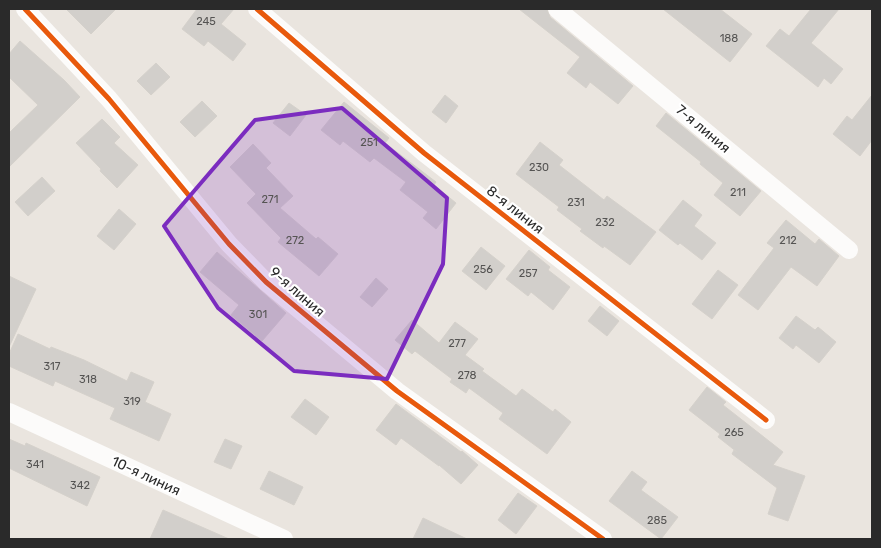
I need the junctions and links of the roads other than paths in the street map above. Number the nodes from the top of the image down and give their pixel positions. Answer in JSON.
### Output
{"nodes":[{"id":1,"x":25,"y":9,"type":"edge"},
{"id":2,"x":257,"y":9,"type":"edge"},
{"id":3,"x":557,"y":9,"type":"edge"},
{"id":4,"x":849,"y":250,"type":"dead end"},
{"id":5,"x":9,"y":412,"type":"edge"},
{"id":6,"x":766,"y":420,"type":"dead end"},
{"id":7,"x":284,"y":539,"type":"edge"},
{"id":8,"x":603,"y":539,"type":"edge"}],
"edges":[{"from":1,"to":8,"type":"street","name":"9-я линия"},
{"from":2,"to":6,"type":"street","name":"8-я линия"},
{"from":3,"to":4,"type":"street","name":"7-я линия"},
{"from":5,"to":7,"type":"street","name":"10-я линия"}]}
